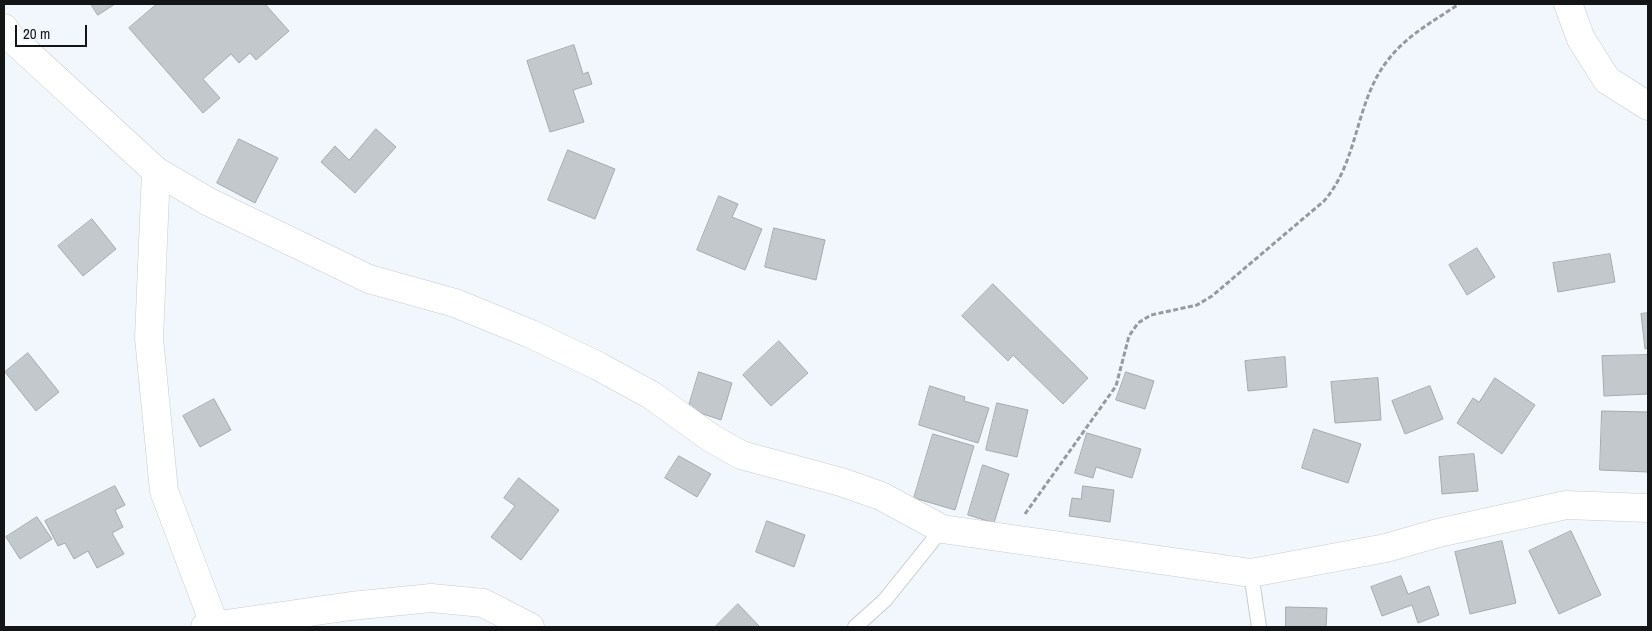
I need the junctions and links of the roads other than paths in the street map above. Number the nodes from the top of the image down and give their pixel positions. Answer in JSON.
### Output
{"nodes":[{"id":1,"x":1568,"y":4,"type":"edge"},
{"id":2,"x":5,"y":34,"type":"edge"},
{"id":3,"x":1648,"y":106,"type":"edge"},
{"id":4,"x":156,"y":171,"type":"junction"},
{"id":5,"x":1648,"y":508,"type":"edge"},
{"id":6,"x":942,"y":529,"type":"junction"},
{"id":7,"x":1251,"y":573,"type":"junction"},
{"id":8,"x":210,"y":627,"type":"edge"},
{"id":9,"x":530,"y":627,"type":"edge"},
{"id":10,"x":855,"y":627,"type":"edge"},
{"id":11,"x":1259,"y":627,"type":"edge"}],
"edges":[{"from":1,"to":3,"type":"main road"},
{"from":2,"to":4,"type":"main road"},
{"from":4,"to":6,"type":"main road"},
{"from":4,"to":8,"type":"main road"},
{"from":5,"to":7,"type":"main road"},
{"from":6,"to":7,"type":"main road"},
{"from":6,"to":10,"type":"lane"},
{"from":7,"to":11,"type":"lane"},
{"from":8,"to":9,"type":"main road"}]}
